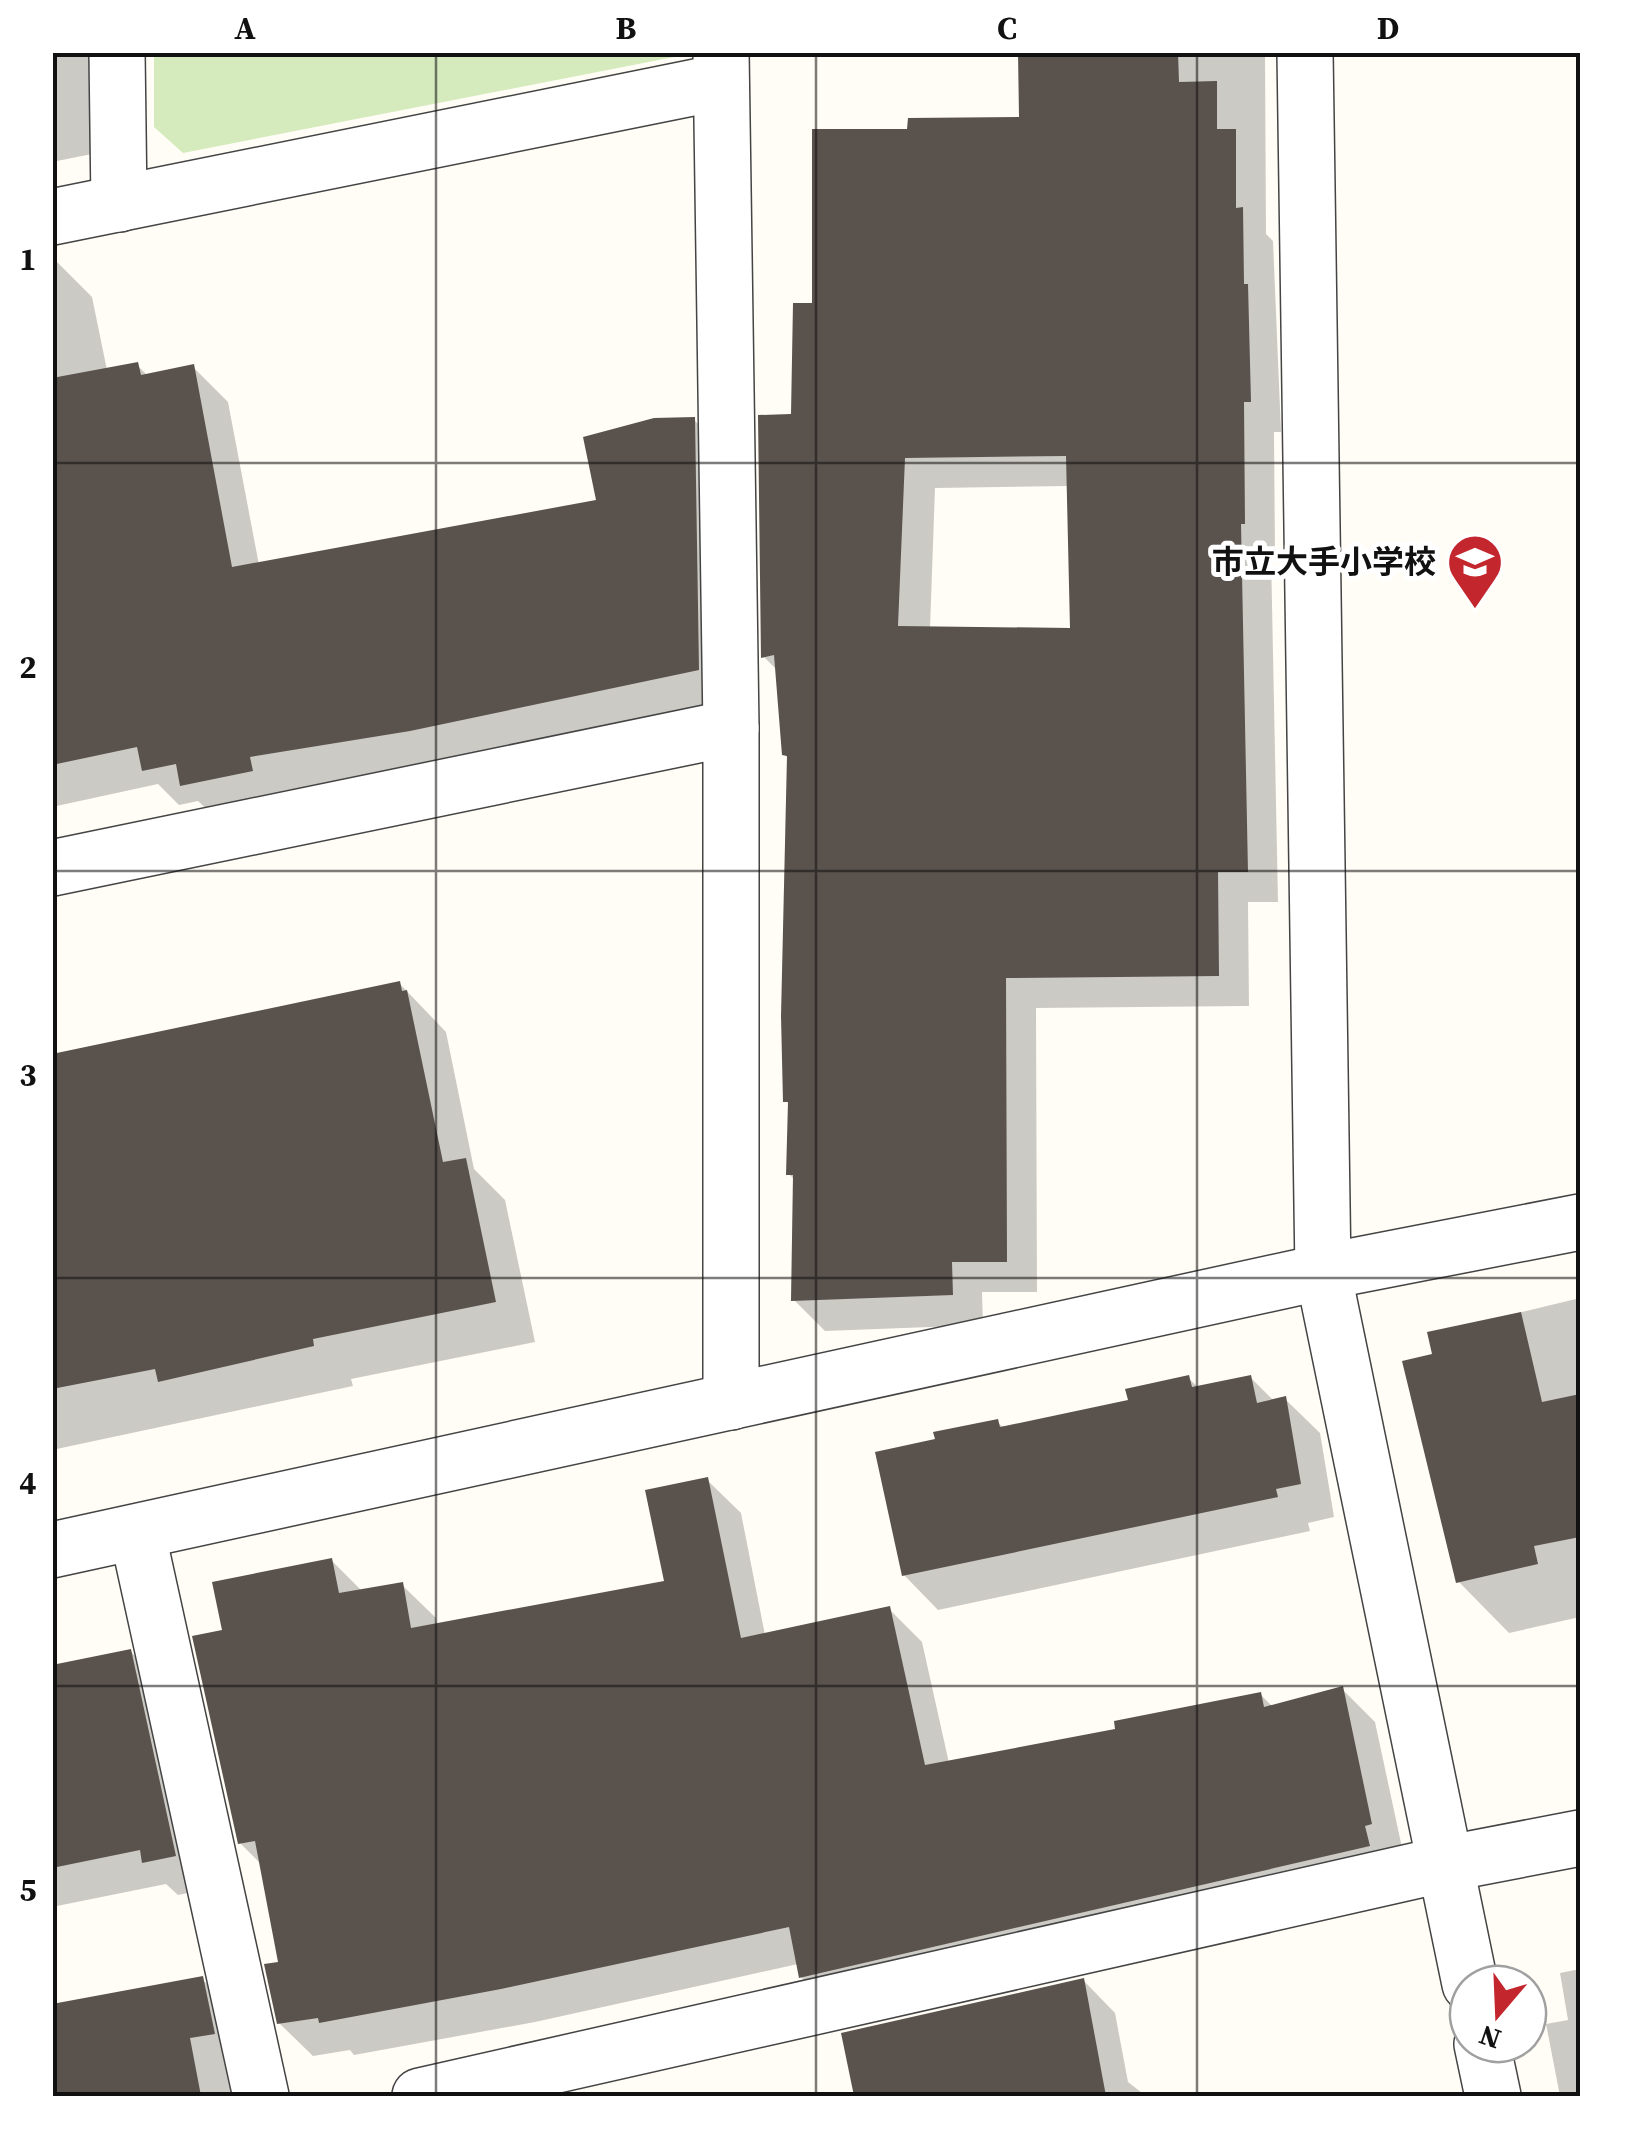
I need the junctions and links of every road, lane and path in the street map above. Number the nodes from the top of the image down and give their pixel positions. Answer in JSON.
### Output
{"nodes":[{"id":1,"x":117,"y":52,"type":"edge"},
{"id":2,"x":1306,"y":52,"type":"edge"},
{"id":3,"x":721,"y":67,"type":"edge"},
{"id":4,"x":119,"y":204,"type":"junction"},
{"id":5,"x":52,"y":218,"type":"edge"},
{"id":6,"x":732,"y":728,"type":"junction"},
{"id":7,"x":52,"y":868,"type":"edge"},
{"id":8,"x":1580,"y":1222,"type":"edge"},
{"id":9,"x":1323,"y":1272,"type":"junction"},
{"id":10,"x":731,"y":1402,"type":"junction"},
{"id":11,"x":137,"y":1532,"type":"junction"},
{"id":12,"x":52,"y":1550,"type":"edge"},
{"id":13,"x":1580,"y":1838,"type":"edge"},
{"id":14,"x":1445,"y":1864,"type":"junction"},
{"id":15,"x":1466,"y":1964,"type":"edge"},
{"id":16,"x":1486,"y":2064,"type":"edge"},
{"id":17,"x":261,"y":2096,"type":"edge"},
{"id":18,"x":420,"y":2096,"type":"edge"},
{"id":19,"x":1493,"y":2096,"type":"edge"}],
"edges":[{"from":1,"to":4,"type":"street"},
{"from":2,"to":9,"type":"street"},
{"from":3,"to":4,"type":"street"},
{"from":3,"to":6,"type":"street"},
{"from":4,"to":5,"type":"street"},
{"from":6,"to":7,"type":"street"},
{"from":6,"to":10,"type":"street"},
{"from":8,"to":9,"type":"street"},
{"from":9,"to":10,"type":"street"},
{"from":9,"to":14,"type":"street"},
{"from":10,"to":11,"type":"street"},
{"from":11,"to":12,"type":"street"},
{"from":11,"to":17,"type":"street"},
{"from":13,"to":14,"type":"street"},
{"from":14,"to":15,"type":"street"},
{"from":14,"to":18,"type":"street"},
{"from":16,"to":19,"type":"street"}]}
